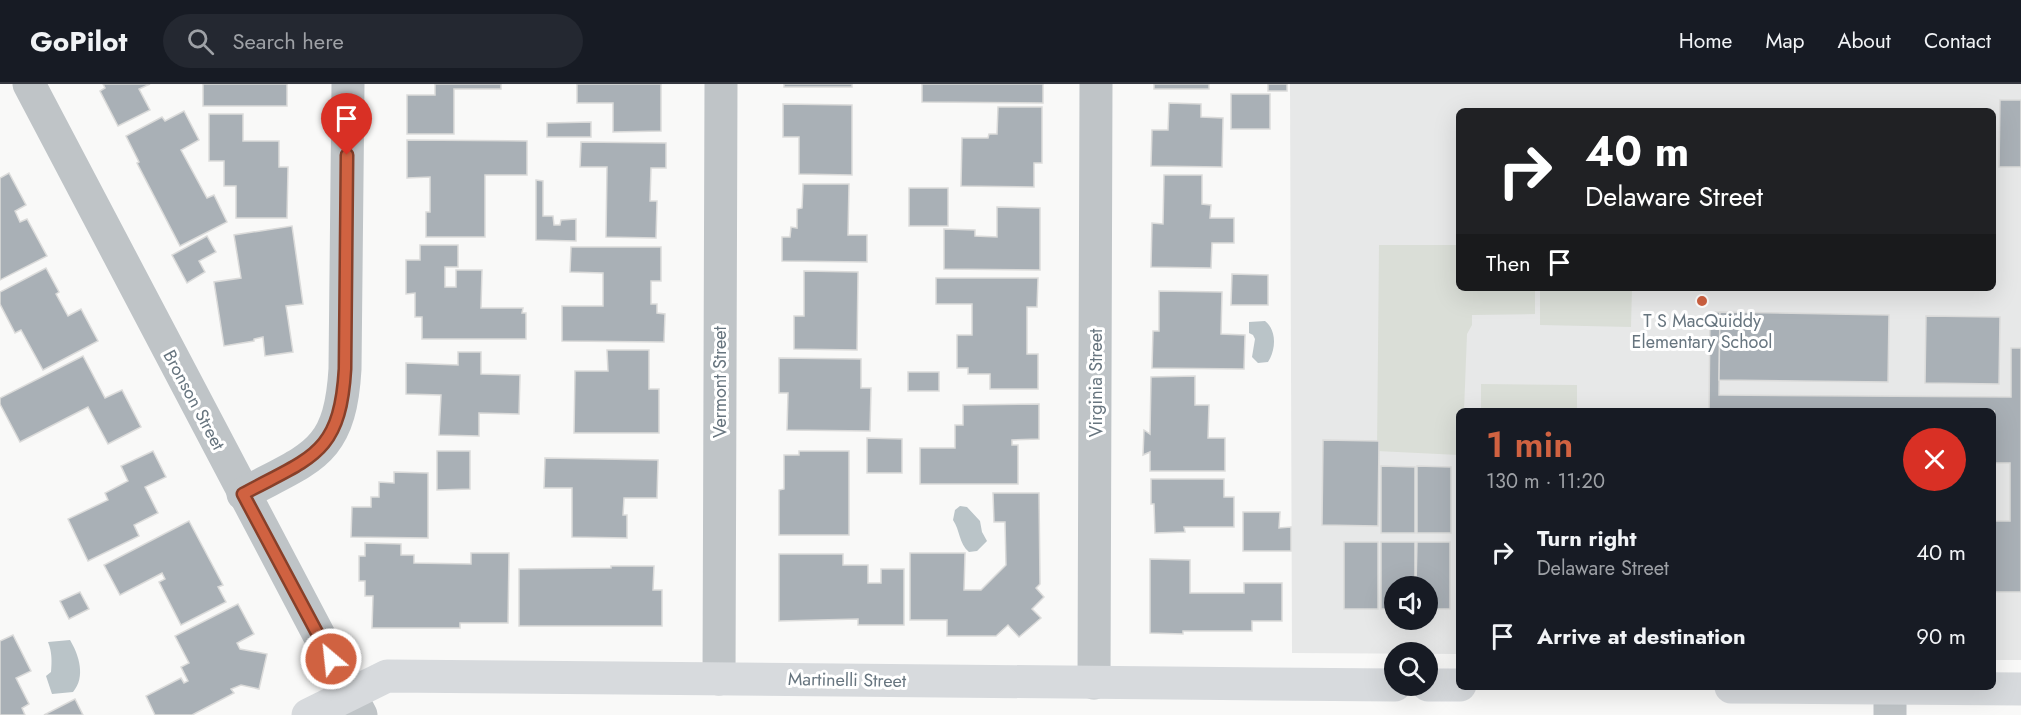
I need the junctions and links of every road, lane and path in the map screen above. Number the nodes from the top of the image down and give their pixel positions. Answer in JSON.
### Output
{"nodes":[{"id":1,"x":29,"y":84,"type":"edge"},
{"id":2,"x":348,"y":84,"type":"edge"},
{"id":3,"x":721,"y":84,"type":"edge"},
{"id":4,"x":1096,"y":84,"type":"edge"},
{"id":5,"x":243,"y":494,"type":"junction"},
{"id":6,"x":719,"y":679,"type":"junction"},
{"id":7,"x":1094,"y":683,"type":"junction"},
{"id":8,"x":1384,"y":685,"type":"edge"},
{"id":9,"x":1438,"y":685,"type":"edge"},
{"id":10,"x":1456,"y":685,"type":"edge"},
{"id":11,"x":2021,"y":689,"type":"edge"},
{"id":12,"x":1763,"y":690,"type":"edge"},
{"id":13,"x":1890,"y":702,"type":"edge"},
{"id":14,"x":355,"y":704,"type":"edge"},
{"id":15,"x":308,"y":715,"type":"edge"}],
"edges":[{"from":1,"to":5,"type":"street","name":"Bronson Street"},
{"from":2,"to":5,"type":"street"},
{"from":3,"to":6,"type":"street","name":"Vermont Street"},
{"from":4,"to":7,"type":"street","name":"Virginia Street"},
{"from":5,"to":14,"type":"street","name":"Bronson Street"},
{"from":6,"to":7,"type":"street","name":"Martinelli Street"},
{"from":6,"to":14,"type":"street","name":"Martinelli Street"},
{"from":7,"to":8,"type":"street","name":"Martinelli Street"},
{"from":9,"to":10,"type":"street"},
{"from":11,"to":13,"type":"street"},
{"from":12,"to":13,"type":"street"},
{"from":14,"to":15,"type":"street","name":"Martinelli Street"}]}
